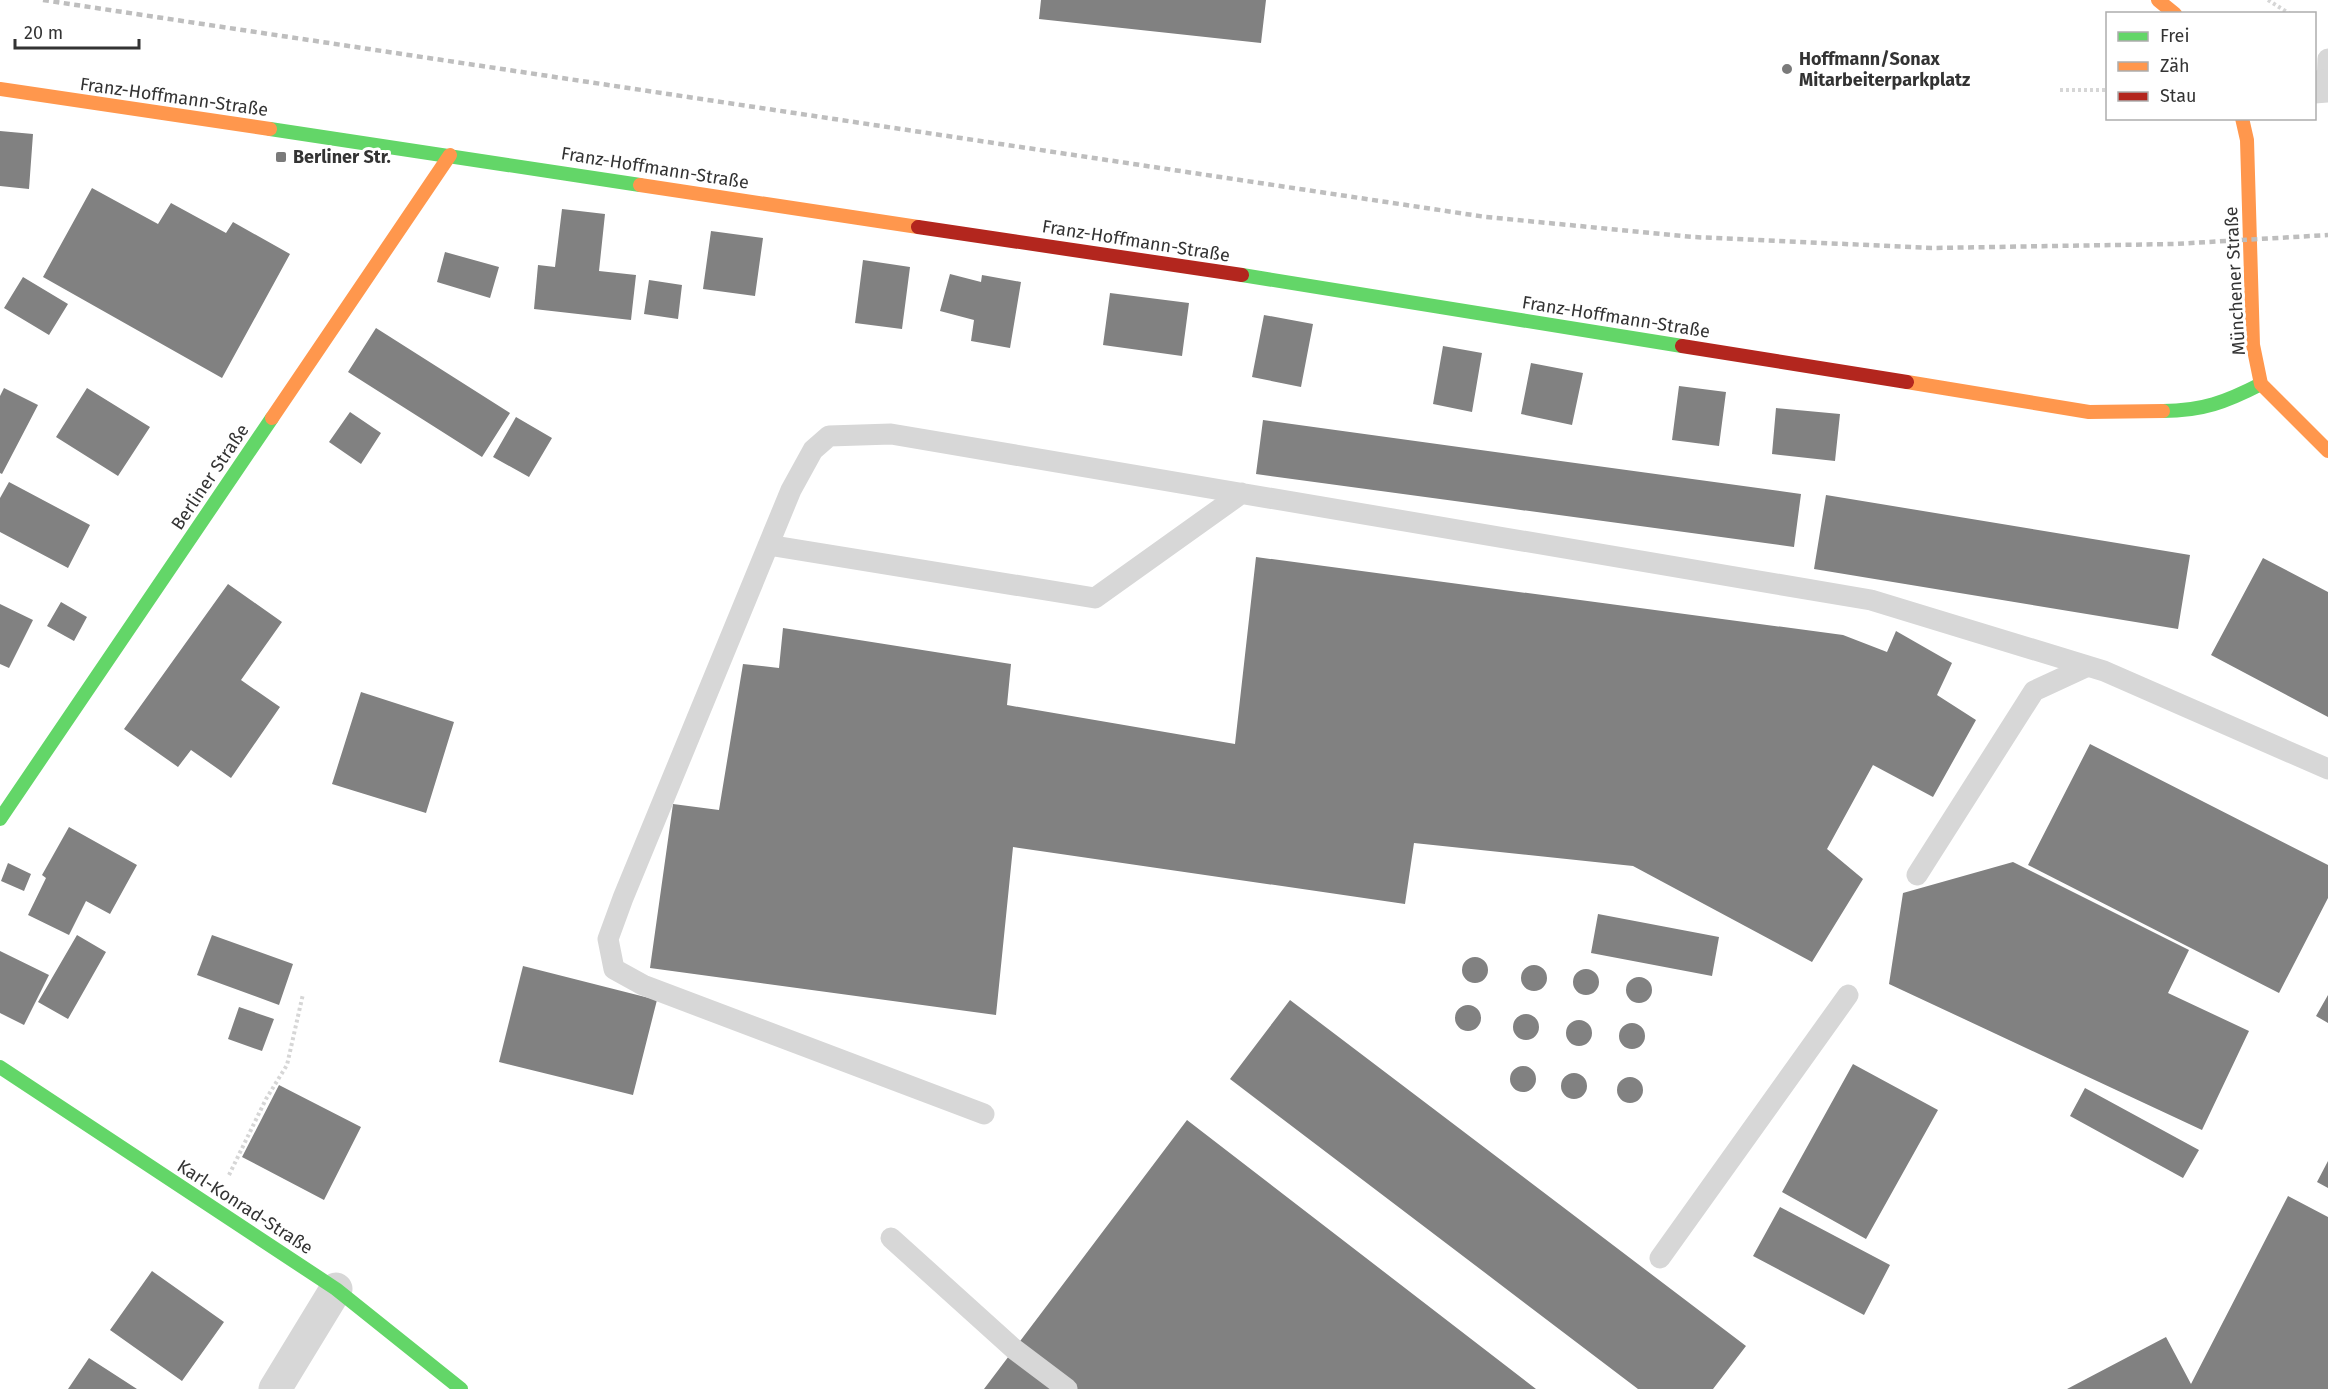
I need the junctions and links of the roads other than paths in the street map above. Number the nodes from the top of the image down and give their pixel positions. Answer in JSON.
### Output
{"nodes":[{"id":1,"x":2158,"y":0,"type":"edge"},
{"id":2,"x":2173,"y":12,"type":"edge"},
{"id":3,"x":0,"y":89,"type":"edge"},
{"id":4,"x":2242,"y":120,"type":"edge"},
{"id":5,"x":450,"y":155,"type":"junction"},
{"id":6,"x":2261,"y":384,"type":"junction"},
{"id":7,"x":2328,"y":451,"type":"edge"},
{"id":8,"x":1242,"y":493,"type":"junction"},
{"id":9,"x":768,"y":545,"type":"junction"},
{"id":10,"x":2088,"y":666,"type":"junction"},
{"id":11,"x":2328,"y":769,"type":"edge"},
{"id":12,"x":0,"y":819,"type":"edge"},
{"id":13,"x":1917,"y":875,"type":"dead end"},
{"id":14,"x":1848,"y":995,"type":"dead end"},
{"id":15,"x":0,"y":1066,"type":"edge"},
{"id":16,"x":984,"y":1114,"type":"dead end"},
{"id":17,"x":891,"y":1238,"type":"dead end"},
{"id":18,"x":1660,"y":1258,"type":"dead end"},
{"id":19,"x":336,"y":1289,"type":"junction"},
{"id":20,"x":275,"y":1389,"type":"edge"},
{"id":21,"x":461,"y":1389,"type":"edge"},
{"id":22,"x":1066,"y":1389,"type":"edge"}],
"edges":[{"from":1,"to":2,"type":"street"},
{"from":3,"to":5,"type":"street","name":"Franz-Hoffmann-Straße"},
{"from":4,"to":6,"type":"street","name":"Münchener Straße"},
{"from":5,"to":6,"type":"street","name":"Franz-Hoffmann-Straße"},
{"from":5,"to":12,"type":"street","name":"Berliner Straße"},
{"from":6,"to":7,"type":"street"},
{"from":8,"to":9,"type":"lane"},
{"from":8,"to":9,"type":"lane"},
{"from":8,"to":10,"type":"lane"},
{"from":9,"to":16,"type":"lane"},
{"from":10,"to":11,"type":"lane"},
{"from":10,"to":13,"type":"lane"},
{"from":14,"to":18,"type":"lane"},
{"from":15,"to":19,"type":"street","name":"Karl-Konrad-Straße"},
{"from":17,"to":22,"type":"lane"},
{"from":19,"to":20,"type":"street"},
{"from":19,"to":21,"type":"street","name":"Karl-Konrad-Straße"}]}
